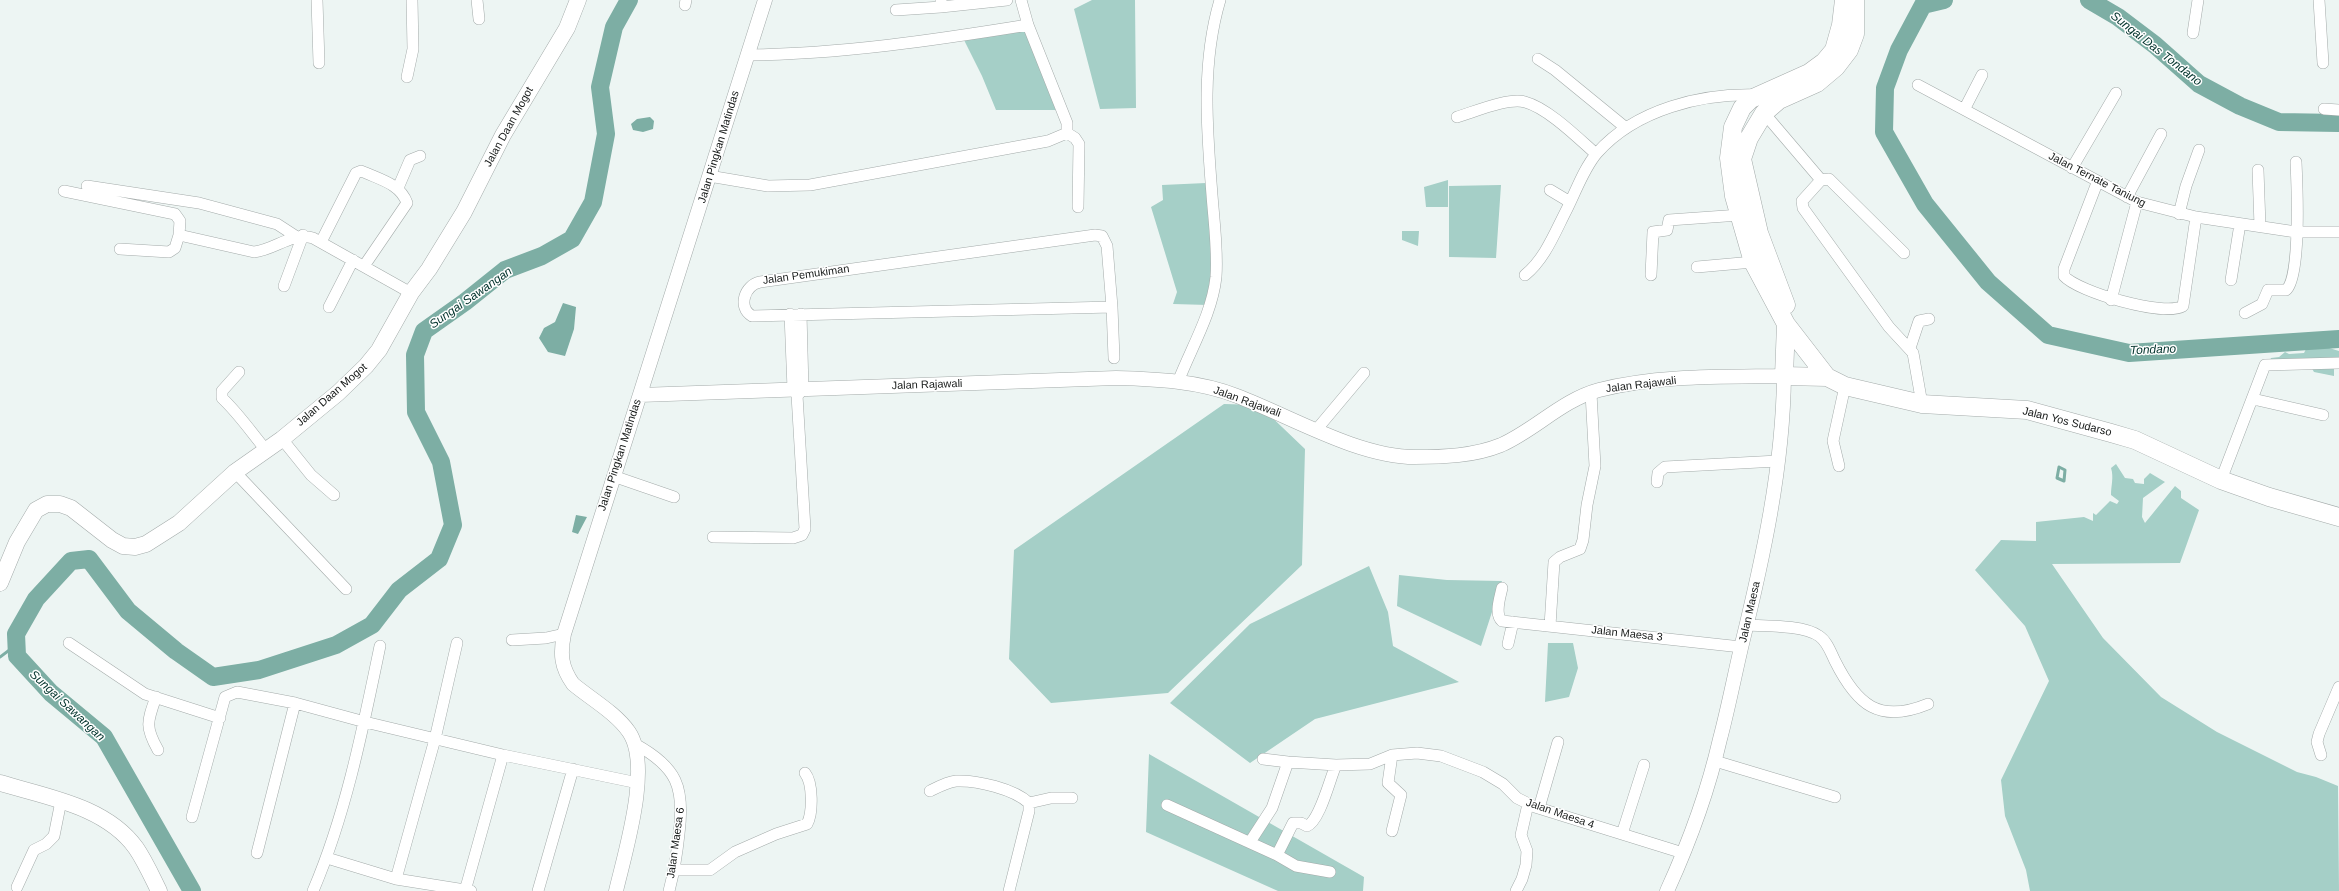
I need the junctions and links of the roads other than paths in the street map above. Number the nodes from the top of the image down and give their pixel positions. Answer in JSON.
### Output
{"nodes":[{"id":1,"x":317,"y":0,"type":"edge"},
{"id":2,"x":412,"y":0,"type":"edge"},
{"id":3,"x":477,"y":0,"type":"edge"},
{"id":4,"x":578,"y":0,"type":"edge"},
{"id":5,"x":765,"y":0,"type":"edge"},
{"id":6,"x":1007,"y":0,"type":"edge"},
{"id":7,"x":1021,"y":0,"type":"edge"},
{"id":8,"x":1220,"y":0,"type":"edge"},
{"id":9,"x":1844,"y":0,"type":"edge"},
{"id":10,"x":1855,"y":0,"type":"edge"},
{"id":11,"x":2198,"y":0,"type":"edge"},
{"id":12,"x":2319,"y":0,"type":"edge"},
{"id":13,"x":941,"y":3,"type":"edge"},
{"id":14,"x":896,"y":10,"type":"dead end"},
{"id":15,"x":479,"y":19,"type":"dead end"},
{"id":16,"x":1028,"y":25,"type":"junction"},
{"id":17,"x":2193,"y":33,"type":"dead end"},
{"id":18,"x":747,"y":55,"type":"junction"},
{"id":19,"x":1538,"y":59,"type":"dead end"},
{"id":20,"x":2323,"y":62,"type":"dead end"},
{"id":21,"x":319,"y":63,"type":"dead end"},
{"id":22,"x":1982,"y":75,"type":"dead end"},
{"id":23,"x":407,"y":77,"type":"dead end"},
{"id":24,"x":1918,"y":85,"type":"dead end"},
{"id":25,"x":2116,"y":93,"type":"dead end"},
{"id":26,"x":1761,"y":95,"type":"junction"},
{"id":27,"x":1779,"y":100,"type":"junction"},
{"id":28,"x":1965,"y":108,"type":"junction"},
{"id":29,"x":2324,"y":109,"type":"dead end"},
{"id":30,"x":2339,"y":110,"type":"edge"},
{"id":31,"x":1764,"y":113,"type":"junction"},
{"id":32,"x":1457,"y":117,"type":"dead end"},
{"id":33,"x":1626,"y":128,"type":"junction"},
{"id":34,"x":1067,"y":133,"type":"junction"},
{"id":35,"x":2161,"y":134,"type":"dead end"},
{"id":36,"x":2199,"y":150,"type":"dead end"},
{"id":37,"x":1596,"y":154,"type":"junction"},
{"id":38,"x":420,"y":156,"type":"dead end"},
{"id":39,"x":2296,"y":162,"type":"dead end"},
{"id":40,"x":2072,"y":168,"type":"junction"},
{"id":41,"x":2258,"y":170,"type":"dead end"},
{"id":42,"x":710,"y":176,"type":"junction"},
{"id":43,"x":1820,"y":180,"type":"junction"},
{"id":44,"x":2097,"y":183,"type":"junction"},
{"id":45,"x":88,"y":186,"type":"dead end"},
{"id":46,"x":398,"y":188,"type":"junction"},
{"id":47,"x":1550,"y":190,"type":"dead end"},
{"id":48,"x":64,"y":191,"type":"dead end"},
{"id":49,"x":2132,"y":200,"type":"junction"},
{"id":50,"x":1570,"y":202,"type":"junction"},
{"id":51,"x":1078,"y":206,"type":"dead end"},
{"id":52,"x":2179,"y":214,"type":"junction"},
{"id":53,"x":1740,"y":215,"type":"junction"},
{"id":54,"x":2196,"y":217,"type":"junction"},
{"id":55,"x":2240,"y":224,"type":"junction"},
{"id":56,"x":2260,"y":226,"type":"junction"},
{"id":57,"x":2296,"y":232,"type":"junction"},
{"id":58,"x":2339,"y":232,"type":"edge"},
{"id":59,"x":179,"y":235,"type":"junction"},
{"id":60,"x":300,"y":236,"type":"junction"},
{"id":61,"x":321,"y":242,"type":"junction"},
{"id":62,"x":120,"y":249,"type":"dead end"},
{"id":63,"x":1904,"y":253,"type":"dead end"},
{"id":64,"x":353,"y":260,"type":"junction"},
{"id":65,"x":1753,"y":262,"type":"junction"},
{"id":66,"x":364,"y":266,"type":"junction"},
{"id":67,"x":1698,"y":267,"type":"dead end"},
{"id":68,"x":1525,"y":275,"type":"dead end"},
{"id":69,"x":1651,"y":275,"type":"dead end"},
{"id":70,"x":2231,"y":280,"type":"dead end"},
{"id":71,"x":284,"y":286,"type":"dead end"},
{"id":72,"x":411,"y":293,"type":"junction"},
{"id":73,"x":2111,"y":300,"type":"junction"},
{"id":74,"x":329,"y":307,"type":"dead end"},
{"id":75,"x":1112,"y":307,"type":"junction"},
{"id":76,"x":2245,"y":313,"type":"dead end"},
{"id":77,"x":790,"y":314,"type":"junction"},
{"id":78,"x":801,"y":314,"type":"junction"},
{"id":79,"x":1929,"y":319,"type":"dead end"},
{"id":80,"x":1785,"y":320,"type":"junction"},
{"id":81,"x":1910,"y":348,"type":"junction"},
{"id":82,"x":1114,"y":358,"type":"dead end"},
{"id":83,"x":2339,"y":363,"type":"edge"},
{"id":84,"x":239,"y":372,"type":"dead end"},
{"id":85,"x":1364,"y":372,"type":"dead end"},
{"id":86,"x":1784,"y":376,"type":"junction"},
{"id":87,"x":1827,"y":377,"type":"junction"},
{"id":88,"x":1178,"y":382,"type":"junction"},
{"id":89,"x":1845,"y":386,"type":"junction"},
{"id":90,"x":798,"y":391,"type":"junction"},
{"id":91,"x":1591,"y":393,"type":"junction"},
{"id":92,"x":640,"y":395,"type":"junction"},
{"id":93,"x":2253,"y":399,"type":"junction"},
{"id":94,"x":1922,"y":404,"type":"junction"},
{"id":95,"x":2323,"y":415,"type":"dead end"},
{"id":96,"x":1317,"y":429,"type":"junction"},
{"id":97,"x":282,"y":439,"type":"junction"},
{"id":98,"x":266,"y":450,"type":"junction"},
{"id":99,"x":1778,"y":461,"type":"junction"},
{"id":100,"x":1839,"y":466,"type":"dead end"},
{"id":101,"x":235,"y":472,"type":"junction"},
{"id":102,"x":613,"y":476,"type":"junction"},
{"id":103,"x":2221,"y":480,"type":"junction"},
{"id":104,"x":1657,"y":482,"type":"dead end"},
{"id":105,"x":334,"y":495,"type":"dead end"},
{"id":106,"x":674,"y":497,"type":"dead end"},
{"id":107,"x":2339,"y":516,"type":"edge"},
{"id":108,"x":713,"y":537,"type":"dead end"},
{"id":109,"x":0,"y":583,"type":"edge"},
{"id":110,"x":1502,"y":588,"type":"dead end"},
{"id":111,"x":346,"y":589,"type":"dead end"},
{"id":112,"x":1513,"y":622,"type":"junction"},
{"id":113,"x":1747,"y":625,"type":"junction"},
{"id":114,"x":1550,"y":626,"type":"junction"},
{"id":115,"x":564,"y":634,"type":"junction"},
{"id":116,"x":512,"y":640,"type":"dead end"},
{"id":117,"x":69,"y":643,"type":"dead end"},
{"id":118,"x":457,"y":643,"type":"dead end"},
{"id":119,"x":1508,"y":644,"type":"dead end"},
{"id":120,"x":380,"y":646,"type":"dead end"},
{"id":121,"x":1741,"y":647,"type":"junction"},
{"id":122,"x":2339,"y":687,"type":"edge"},
{"id":123,"x":156,"y":698,"type":"junction"},
{"id":124,"x":295,"y":703,"type":"junction"},
{"id":125,"x":1928,"y":704,"type":"dead end"},
{"id":126,"x":220,"y":718,"type":"junction"},
{"id":127,"x":365,"y":722,"type":"junction"},
{"id":128,"x":435,"y":739,"type":"junction"},
{"id":129,"x":1558,"y":742,"type":"dead end"},
{"id":130,"x":635,"y":744,"type":"junction"},
{"id":131,"x":158,"y":750,"type":"dead end"},
{"id":132,"x":502,"y":754,"type":"junction"},
{"id":133,"x":1392,"y":754,"type":"junction"},
{"id":134,"x":2321,"y":755,"type":"dead end"},
{"id":135,"x":1263,"y":759,"type":"dead end"},
{"id":136,"x":1714,"y":761,"type":"junction"},
{"id":137,"x":1288,"y":762,"type":"junction"},
{"id":138,"x":1336,"y":765,"type":"junction"},
{"id":139,"x":1644,"y":765,"type":"dead end"},
{"id":140,"x":573,"y":769,"type":"junction"},
{"id":141,"x":805,"y":773,"type":"dead end"},
{"id":142,"x":0,"y":783,"type":"edge"},
{"id":143,"x":638,"y":783,"type":"junction"},
{"id":144,"x":930,"y":791,"type":"dead end"},
{"id":145,"x":1834,"y":797,"type":"dead end"},
{"id":146,"x":1072,"y":798,"type":"dead end"},
{"id":147,"x":61,"y":801,"type":"junction"},
{"id":148,"x":1029,"y":803,"type":"junction"},
{"id":149,"x":1528,"y":804,"type":"junction"},
{"id":150,"x":1167,"y":805,"type":"dead end"},
{"id":151,"x":1539,"y":808,"type":"junction"},
{"id":152,"x":192,"y":817,"type":"dead end"},
{"id":153,"x":1392,"y":831,"type":"dead end"},
{"id":154,"x":1622,"y":834,"type":"junction"},
{"id":155,"x":1250,"y":842,"type":"junction"},
{"id":156,"x":1683,"y":853,"type":"junction"},
{"id":157,"x":257,"y":854,"type":"dead end"},
{"id":158,"x":1277,"y":855,"type":"junction"},
{"id":159,"x":327,"y":858,"type":"junction"},
{"id":160,"x":674,"y":870,"type":"junction"},
{"id":161,"x":1330,"y":872,"type":"dead end"},
{"id":162,"x":396,"y":879,"type":"junction"},
{"id":163,"x":18,"y":887,"type":"dead end"},
{"id":164,"x":468,"y":890,"type":"edge"},
{"id":165,"x":159,"y":891,"type":"edge"},
{"id":166,"x":313,"y":891,"type":"edge"},
{"id":167,"x":538,"y":891,"type":"edge"},
{"id":168,"x":616,"y":891,"type":"edge"},
{"id":169,"x":669,"y":891,"type":"edge"},
{"id":170,"x":1009,"y":891,"type":"edge"},
{"id":171,"x":1516,"y":891,"type":"edge"},
{"id":172,"x":1667,"y":891,"type":"edge"}],
"edges":[{"from":1,"to":21,"type":"street"},
{"from":2,"to":23,"type":"street"},
{"from":3,"to":15,"type":"street"},
{"from":4,"to":72,"type":"main road","name":"Jalan Daan Mogot"},
{"from":5,"to":18,"type":"street","name":"Jalan Pingkan Matindas"},
{"from":6,"to":13,"type":"street"},
{"from":7,"to":16,"type":"street"},
{"from":8,"to":88,"type":"street"},
{"from":9,"to":26,"type":"highway","name":"Jalan Yos Sudarso"},
{"from":10,"to":27,"type":"highway","name":"Jalan Maesa"},
{"from":11,"to":17,"type":"street"},
{"from":12,"to":20,"type":"street"},
{"from":13,"to":14,"type":"street"},
{"from":16,"to":18,"type":"street"},
{"from":16,"to":34,"type":"street"},
{"from":18,"to":42,"type":"street","name":"Jalan Pingkan Matindas"},
{"from":19,"to":33,"type":"street"},
{"from":22,"to":28,"type":"street"},
{"from":24,"to":28,"type":"street","name":"Jalan Ternate Taniung"},
{"from":25,"to":40,"type":"street"},
{"from":26,"to":27,"type":"street"},
{"from":26,"to":33,"type":"street"},
{"from":26,"to":53,"type":"highway","name":"Jalan Yos Sudarso"},
{"from":27,"to":31,"type":"highway","name":"Jalan Maesa"},
{"from":28,"to":40,"type":"street","name":"Jalan Ternate Taniung"},
{"from":29,"to":30,"type":"street"},
{"from":31,"to":43,"type":"street"},
{"from":31,"to":80,"type":"highway","name":"Jalan Maesa"},
{"from":32,"to":37,"type":"street"},
{"from":33,"to":37,"type":"street"},
{"from":34,"to":42,"type":"street"},
{"from":34,"to":51,"type":"street"},
{"from":35,"to":49,"type":"street"},
{"from":36,"to":52,"type":"street"},
{"from":37,"to":50,"type":"street"},
{"from":38,"to":46,"type":"street"},
{"from":39,"to":57,"type":"street"},
{"from":40,"to":44,"type":"street","name":"Jalan Ternate Taniung"},
{"from":41,"to":56,"type":"street"},
{"from":42,"to":92,"type":"street","name":"Jalan Pingkan Matindas"},
{"from":43,"to":63,"type":"street"},
{"from":43,"to":81,"type":"street"},
{"from":44,"to":49,"type":"street","name":"Jalan Ternate Taniung"},
{"from":44,"to":73,"type":"street"},
{"from":45,"to":60,"type":"street"},
{"from":46,"to":61,"type":"street"},
{"from":46,"to":66,"type":"street"},
{"from":47,"to":50,"type":"street"},
{"from":48,"to":59,"type":"street"},
{"from":49,"to":52,"type":"street","name":"Jalan Ternate Taniung"},
{"from":49,"to":73,"type":"street"},
{"from":50,"to":68,"type":"street"},
{"from":52,"to":54,"type":"street","name":"Jalan Ternate Taniung"},
{"from":53,"to":65,"type":"highway","name":"Jalan Yos Sudarso"},
{"from":53,"to":69,"type":"street"},
{"from":54,"to":55,"type":"street","name":"Jalan Ternate Taniung"},
{"from":54,"to":73,"type":"street"},
{"from":55,"to":56,"type":"street","name":"Jalan Ternate Taniung"},
{"from":55,"to":70,"type":"street"},
{"from":56,"to":57,"type":"street","name":"Jalan Ternate Taniung"},
{"from":57,"to":58,"type":"street","name":"Jalan Ternate Taniung"},
{"from":57,"to":76,"type":"street"},
{"from":59,"to":60,"type":"street"},
{"from":59,"to":62,"type":"street"},
{"from":60,"to":61,"type":"street"},
{"from":60,"to":71,"type":"street"},
{"from":61,"to":64,"type":"street"},
{"from":64,"to":66,"type":"street"},
{"from":64,"to":74,"type":"street"},
{"from":65,"to":67,"type":"street"},
{"from":65,"to":80,"type":"highway","name":"Jalan Yos Sudarso"},
{"from":66,"to":72,"type":"street"},
{"from":72,"to":97,"type":"main road","name":"Jalan Daan Mogot"},
{"from":75,"to":77,"type":"street","name":"Jalan Pemukiman"},
{"from":75,"to":78,"type":"street","name":"Jalan Pemukiman"},
{"from":75,"to":82,"type":"street"},
{"from":77,"to":78,"type":"street","name":"Jalan Pemukiman"},
{"from":77,"to":90,"type":"street"},
{"from":78,"to":90,"type":"street"},
{"from":79,"to":81,"type":"street"},
{"from":80,"to":86,"type":"highway","name":"Jalan Maesa"},
{"from":80,"to":87,"type":"highway","name":"Jalan Yos Sudarso"},
{"from":81,"to":94,"type":"street"},
{"from":83,"to":93,"type":"street"},
{"from":84,"to":98,"type":"street"},
{"from":85,"to":96,"type":"street"},
{"from":86,"to":87,"type":"highway"},
{"from":86,"to":91,"type":"street","name":"Jalan Rajawali"},
{"from":86,"to":99,"type":"street","name":"Jalan Maesa"},
{"from":87,"to":89,"type":"highway","name":"Jalan Yos Sudarso"},
{"from":88,"to":90,"type":"street","name":"Jalan Rajawali"},
{"from":88,"to":96,"type":"street","name":"Jalan Rajawali"},
{"from":89,"to":94,"type":"highway","name":"Jalan Yos Sudarso"},
{"from":89,"to":100,"type":"street"},
{"from":90,"to":92,"type":"street","name":"Jalan Rajawali"},
{"from":90,"to":108,"type":"street"},
{"from":91,"to":96,"type":"street","name":"Jalan Rajawali"},
{"from":91,"to":114,"type":"street"},
{"from":92,"to":102,"type":"street","name":"Jalan Pingkan Matindas"},
{"from":93,"to":95,"type":"street"},
{"from":93,"to":103,"type":"street"},
{"from":94,"to":103,"type":"highway","name":"Jalan Yos Sudarso"},
{"from":97,"to":98,"type":"main road","name":"Jalan Daan Mogot"},
{"from":97,"to":105,"type":"street"},
{"from":98,"to":101,"type":"main road","name":"Jalan Daan Mogot"},
{"from":99,"to":104,"type":"street"},
{"from":99,"to":113,"type":"street","name":"Jalan Maesa"},
{"from":101,"to":109,"type":"main road","name":"Jalan Daan Mogot"},
{"from":101,"to":111,"type":"street"},
{"from":102,"to":106,"type":"street"},
{"from":102,"to":115,"type":"street","name":"Jalan Pingkan Matindas"},
{"from":103,"to":107,"type":"highway","name":"Jalan Yos Sudarso"},
{"from":110,"to":112,"type":"street","name":"Jalan Maesa 3"},
{"from":112,"to":114,"type":"street","name":"Jalan Maesa 3"},
{"from":112,"to":119,"type":"street"},
{"from":113,"to":121,"type":"street","name":"Jalan Maesa"},
{"from":113,"to":125,"type":"street"},
{"from":114,"to":121,"type":"street","name":"Jalan Maesa 3"},
{"from":115,"to":116,"type":"street"},
{"from":115,"to":130,"type":"street","name":"Jalan Pingkan Matindas"},
{"from":117,"to":123,"type":"street"},
{"from":118,"to":128,"type":"street"},
{"from":120,"to":127,"type":"street"},
{"from":121,"to":136,"type":"street","name":"Jalan Maesa"},
{"from":122,"to":134,"type":"street"},
{"from":123,"to":126,"type":"street"},
{"from":123,"to":131,"type":"street"},
{"from":124,"to":126,"type":"street"},
{"from":124,"to":127,"type":"street"},
{"from":124,"to":157,"type":"street"},
{"from":126,"to":152,"type":"street"},
{"from":127,"to":128,"type":"street"},
{"from":127,"to":159,"type":"street"},
{"from":128,"to":132,"type":"street"},
{"from":128,"to":162,"type":"street"},
{"from":129,"to":151,"type":"street"},
{"from":130,"to":143,"type":"street","name":"Jalan Pingkan Matindas"},
{"from":130,"to":160,"type":"street","name":"Jalan Maesa 6"},
{"from":132,"to":140,"type":"street"},
{"from":132,"to":164,"type":"street"},
{"from":133,"to":138,"type":"street","name":"Jalan Maesa 4"},
{"from":133,"to":149,"type":"street","name":"Jalan Maesa 4"},
{"from":133,"to":153,"type":"street"},
{"from":135,"to":137,"type":"street","name":"Jalan Maesa 4"},
{"from":136,"to":145,"type":"street"},
{"from":136,"to":156,"type":"street","name":"Jalan Maesa"},
{"from":137,"to":138,"type":"street","name":"Jalan Maesa 4"},
{"from":137,"to":155,"type":"street"},
{"from":138,"to":158,"type":"street"},
{"from":139,"to":154,"type":"street"},
{"from":140,"to":143,"type":"street"},
{"from":140,"to":167,"type":"street"},
{"from":141,"to":160,"type":"street"},
{"from":142,"to":147,"type":"main road"},
{"from":143,"to":168,"type":"street","name":"Jalan Pingkan Matindas"},
{"from":144,"to":148,"type":"street"},
{"from":146,"to":148,"type":"street"},
{"from":147,"to":163,"type":"street"},
{"from":147,"to":165,"type":"main road"},
{"from":148,"to":170,"type":"street"},
{"from":149,"to":151,"type":"street","name":"Jalan Maesa 4"},
{"from":149,"to":171,"type":"street"},
{"from":150,"to":155,"type":"street"},
{"from":151,"to":154,"type":"street","name":"Jalan Maesa 4"},
{"from":154,"to":156,"type":"street","name":"Jalan Maesa 4"},
{"from":155,"to":158,"type":"street"},
{"from":156,"to":172,"type":"street","name":"Jalan Maesa"},
{"from":158,"to":161,"type":"street"},
{"from":159,"to":162,"type":"street"},
{"from":159,"to":166,"type":"street"},
{"from":160,"to":169,"type":"street","name":"Jalan Maesa 6"},
{"from":162,"to":164,"type":"street"}]}
